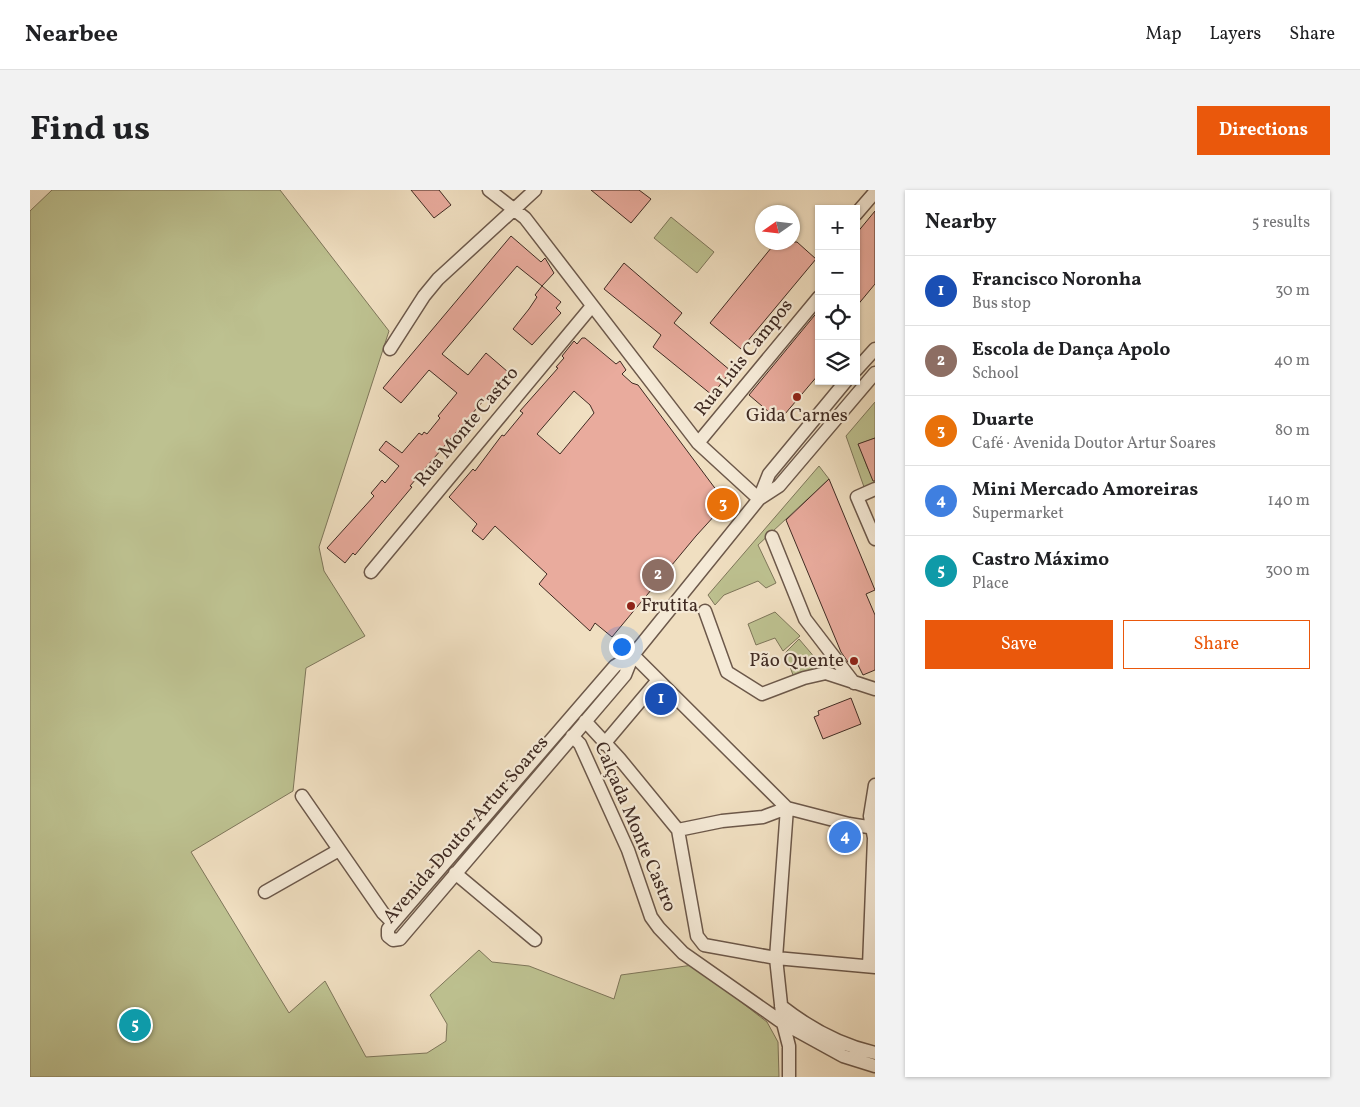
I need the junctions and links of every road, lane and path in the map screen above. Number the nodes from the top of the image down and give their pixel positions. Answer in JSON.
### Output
{"nodes":[{"id":1,"x":489,"y":190,"type":"edge"},
{"id":2,"x":535,"y":190,"type":"edge"},
{"id":3,"x":875,"y":192,"type":"edge"},
{"id":4,"x":860,"y":209,"type":"edge"},
{"id":5,"x":514,"y":210,"type":"junction"},
{"id":6,"x":815,"y":301,"type":"edge"},
{"id":7,"x":592,"y":306,"type":"junction"},
{"id":8,"x":390,"y":349,"type":"dead end"},
{"id":9,"x":875,"y":349,"type":"edge"},
{"id":10,"x":860,"y":366,"type":"edge"},
{"id":11,"x":875,"y":373,"type":"edge"},
{"id":12,"x":843,"y":385,"type":"edge"},
{"id":13,"x":698,"y":443,"type":"junction"},
{"id":14,"x":875,"y":489,"type":"edge"},
{"id":15,"x":759,"y":499,"type":"junction"},
{"id":16,"x":772,"y":537,"type":"dead end"},
{"id":17,"x":875,"y":539,"type":"edge"},
{"id":18,"x":371,"y":572,"type":"dead end"},
{"id":19,"x":704,"y":611,"type":"dead end"},
{"id":20,"x":633,"y":656,"type":"junction"},
{"id":21,"x":658,"y":680,"type":"junction"},
{"id":22,"x":854,"y":683,"type":"junction"},
{"id":23,"x":875,"y":689,"type":"edge"},
{"id":24,"x":585,"y":721,"type":"junction"},
{"id":25,"x":572,"y":736,"type":"junction"},
{"id":26,"x":604,"y":744,"type":"junction"},
{"id":27,"x":875,"y":785,"type":"edge"},
{"id":28,"x":302,"y":796,"type":"dead end"},
{"id":29,"x":787,"y":808,"type":"junction"},
{"id":30,"x":874,"y":828,"type":"edge"},
{"id":31,"x":678,"y":830,"type":"junction"},
{"id":32,"x":339,"y":850,"type":"junction"},
{"id":33,"x":455,"y":873,"type":"junction"},
{"id":34,"x":265,"y":892,"type":"dead end"},
{"id":35,"x":393,"y":923,"type":"junction"},
{"id":36,"x":535,"y":940,"type":"dead end"},
{"id":37,"x":776,"y":958,"type":"junction"},
{"id":38,"x":872,"y":967,"type":"edge"},
{"id":39,"x":781,"y":1006,"type":"junction"},
{"id":40,"x":783,"y":1023,"type":"junction"},
{"id":41,"x":875,"y":1053,"type":"edge"},
{"id":42,"x":875,"y":1066,"type":"edge"},
{"id":43,"x":789,"y":1077,"type":"edge"}],
"edges":[{"from":1,"to":5,"type":"street"},
{"from":2,"to":5,"type":"street"},
{"from":3,"to":4,"type":"street"},
{"from":5,"to":7,"type":"street"},
{"from":5,"to":8,"type":"street"},
{"from":6,"to":13,"type":"street","name":"Rua Luis Campos"},
{"from":7,"to":13,"type":"street"},
{"from":7,"to":18,"type":"street","name":"Rua Monte Castro"},
{"from":9,"to":10,"type":"street"},
{"from":11,"to":15,"type":"street","name":"Avenida Doutor Artur Soares"},
{"from":12,"to":15,"type":"street","name":"Avenida Doutor Artur Soares"},
{"from":13,"to":15,"type":"street"},
{"from":14,"to":17,"type":"street"},
{"from":15,"to":20,"type":"street","name":"Avenida Doutor Artur Soares"},
{"from":16,"to":22,"type":"street"},
{"from":19,"to":22,"type":"street"},
{"from":20,"to":21,"type":"street"},
{"from":20,"to":24,"type":"street","name":"Avenida Doutor Artur Soares"},
{"from":20,"to":35,"type":"street","name":"Avenida Doutor Artur Soares"},
{"from":21,"to":26,"type":"street"},
{"from":21,"to":29,"type":"street"},
{"from":22,"to":23,"type":"street"},
{"from":24,"to":25,"type":"street","name":"Avenida Doutor Artur Soares"},
{"from":24,"to":26,"type":"street"},
{"from":25,"to":33,"type":"street","name":"Avenida Doutor Artur Soares"},
{"from":25,"to":40,"type":"street","name":"Calçada Monte Castro"},
{"from":26,"to":31,"type":"street"},
{"from":27,"to":30,"type":"street"},
{"from":28,"to":32,"type":"street"},
{"from":29,"to":30,"type":"street"},
{"from":29,"to":31,"type":"street"},
{"from":29,"to":37,"type":"street"},
{"from":30,"to":38,"type":"street"},
{"from":31,"to":37,"type":"street"},
{"from":32,"to":34,"type":"street"},
{"from":32,"to":35,"type":"street"},
{"from":33,"to":35,"type":"street","name":"Avenida Doutor Artur Soares"},
{"from":33,"to":36,"type":"street"},
{"from":37,"to":38,"type":"street"},
{"from":37,"to":39,"type":"street"},
{"from":39,"to":40,"type":"street"},
{"from":39,"to":41,"type":"street"},
{"from":40,"to":42,"type":"street","name":"Calçada Monte Castro"},
{"from":40,"to":43,"type":"street"}]}
